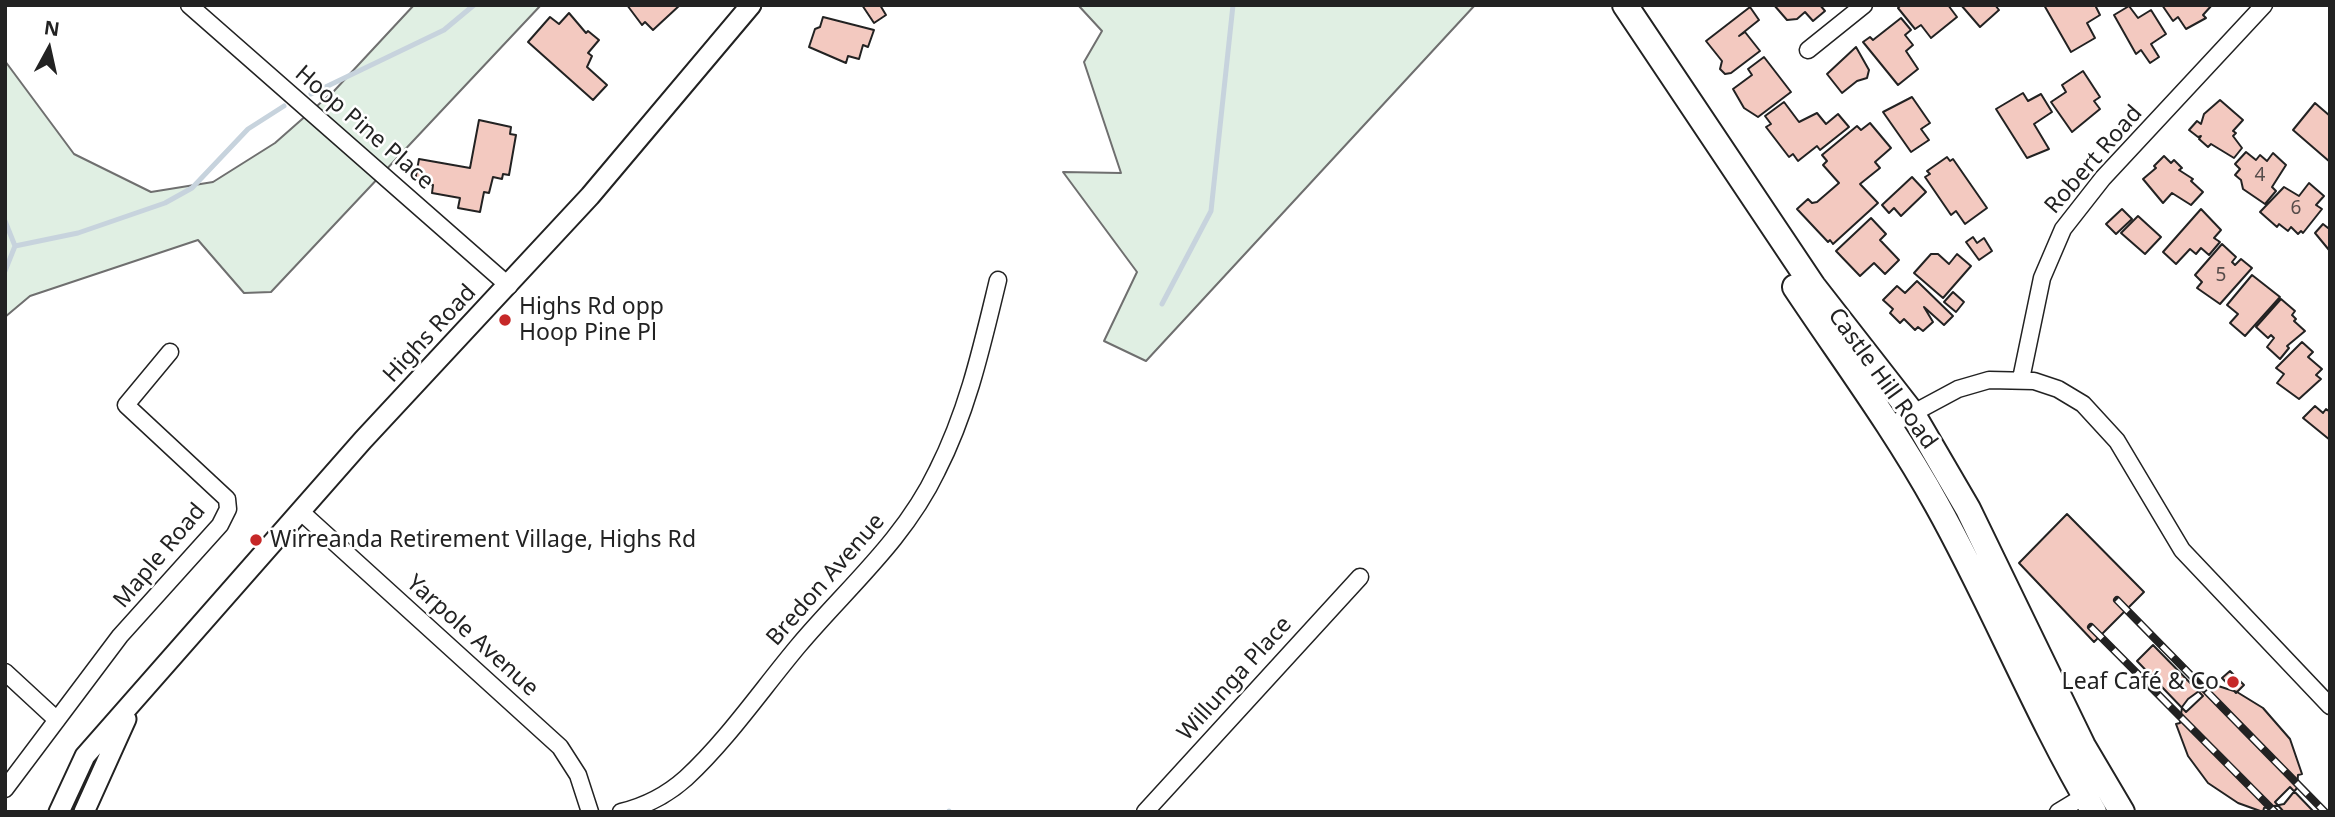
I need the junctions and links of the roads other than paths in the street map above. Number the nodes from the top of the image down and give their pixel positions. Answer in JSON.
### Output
{"nodes":[{"id":1,"x":189,"y":5,"type":"edge"},
{"id":2,"x":751,"y":5,"type":"edge"},
{"id":3,"x":1605,"y":5,"type":"edge"},
{"id":4,"x":1625,"y":5,"type":"edge"},
{"id":5,"x":1864,"y":5,"type":"edge"},
{"id":6,"x":2264,"y":5,"type":"edge"},
{"id":7,"x":1808,"y":50,"type":"dead end"},
{"id":8,"x":998,"y":280,"type":"dead end"},
{"id":9,"x":509,"y":286,"type":"junction"},
{"id":10,"x":170,"y":352,"type":"dead end"},
{"id":11,"x":2021,"y":379,"type":"junction"},
{"id":12,"x":1901,"y":419,"type":"junction"},
{"id":13,"x":300,"y":511,"type":"junction"},
{"id":14,"x":1360,"y":577,"type":"dead end"},
{"id":15,"x":5,"y":672,"type":"edge"},
{"id":16,"x":139,"y":693,"type":"junction"},
{"id":17,"x":2330,"y":706,"type":"edge"},
{"id":18,"x":57,"y":720,"type":"junction"},
{"id":19,"x":5,"y":789,"type":"edge"},
{"id":20,"x":2095,"y":797,"type":"edge"},
{"id":21,"x":59,"y":812,"type":"edge"},
{"id":22,"x":84,"y":812,"type":"edge"},
{"id":23,"x":590,"y":812,"type":"edge"},
{"id":24,"x":621,"y":812,"type":"edge"},
{"id":25,"x":1145,"y":812,"type":"edge"},
{"id":26,"x":2057,"y":812,"type":"edge"},
{"id":27,"x":2122,"y":812,"type":"edge"}],
"edges":[{"from":1,"to":9,"type":"street","name":"Hoop Pine Place"},
{"from":2,"to":9,"type":"street","name":"Highs Road"},
{"from":3,"to":12,"type":"main road","name":"Castle Hill Road"},
{"from":4,"to":12,"type":"main road","name":"Castle Hill Road"},
{"from":5,"to":7,"type":"street"},
{"from":6,"to":11,"type":"street","name":"Robert Road"},
{"from":8,"to":24,"type":"street","name":"Bredon Avenue"},
{"from":9,"to":13,"type":"street","name":"Highs Road"},
{"from":10,"to":18,"type":"street","name":"Maple Road"},
{"from":11,"to":12,"type":"street"},
{"from":11,"to":17,"type":"street"},
{"from":12,"to":20,"type":"main road","name":"Castle Hill Road"},
{"from":13,"to":16,"type":"street","name":"Highs Road"},
{"from":13,"to":23,"type":"street","name":"Yarpole Avenue"},
{"from":14,"to":25,"type":"street","name":"Willunga Place"},
{"from":15,"to":18,"type":"street"},
{"from":16,"to":21,"type":"street","name":"Highs Road"},
{"from":16,"to":22,"type":"street","name":"Highs Road"},
{"from":18,"to":19,"type":"street"},
{"from":20,"to":26,"type":"street"},
{"from":20,"to":27,"type":"main road","name":"Castle Hill Road"}]}
